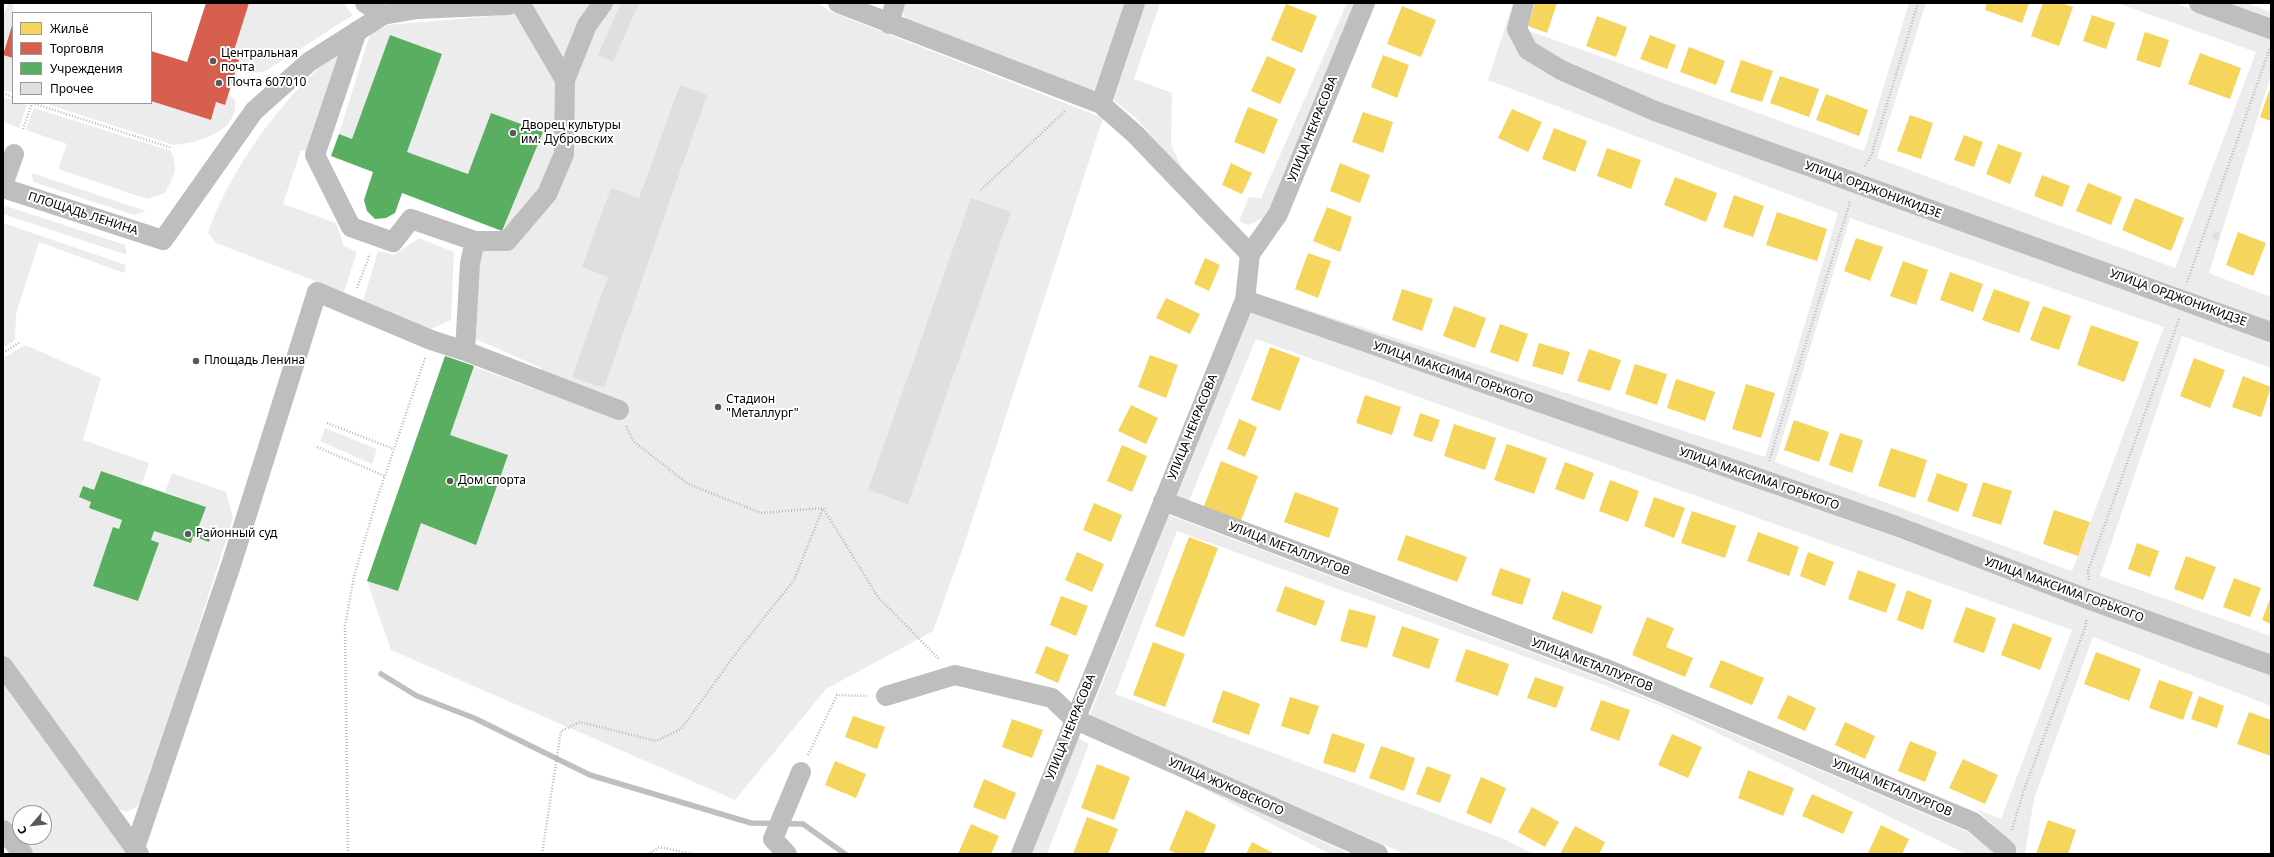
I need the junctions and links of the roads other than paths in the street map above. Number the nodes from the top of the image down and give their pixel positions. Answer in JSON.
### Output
{"nodes":[{"id":1,"x":365,"y":3,"type":"edge"},
{"id":2,"x":514,"y":3,"type":"edge"},
{"id":3,"x":520,"y":3,"type":"edge"},
{"id":4,"x":603,"y":3,"type":"edge"},
{"id":5,"x":838,"y":3,"type":"edge"},
{"id":6,"x":895,"y":3,"type":"edge"},
{"id":7,"x":1135,"y":3,"type":"edge"},
{"id":8,"x":1365,"y":3,"type":"edge"},
{"id":9,"x":1524,"y":3,"type":"edge"},
{"id":10,"x":2199,"y":3,"type":"edge"},
{"id":11,"x":383,"y":15,"type":"junction"},
{"id":12,"x":889,"y":24,"type":"junction"},
{"id":13,"x":2271,"y":29,"type":"edge"},
{"id":14,"x":357,"y":31,"type":"junction"},
{"id":15,"x":565,"y":80,"type":"junction"},
{"id":16,"x":1101,"y":104,"type":"junction"},
{"id":17,"x":14,"y":154,"type":"dead end"},
{"id":18,"x":3,"y":185,"type":"edge"},
{"id":19,"x":3,"y":188,"type":"edge"},
{"id":20,"x":475,"y":241,"type":"junction"},
{"id":21,"x":1250,"y":254,"type":"junction"},
{"id":22,"x":1245,"y":300,"type":"junction"},
{"id":23,"x":2271,"y":332,"type":"edge"},
{"id":24,"x":466,"y":351,"type":"junction"},
{"id":25,"x":619,"y":410,"type":"road end"},
{"id":26,"x":1163,"y":501,"type":"junction"},
{"id":27,"x":2271,"y":665,"type":"edge"},
{"id":28,"x":3,"y":666,"type":"edge"},
{"id":29,"x":886,"y":696,"type":"road end"},
{"id":30,"x":1074,"y":719,"type":"junction"},
{"id":31,"x":801,"y":772,"type":"road end"},
{"id":32,"x":3,"y":830,"type":"edge"},
{"id":33,"x":137,"y":851,"type":"edge"},
{"id":34,"x":2005,"y":852,"type":"edge"},
{"id":35,"x":23,"y":854,"type":"edge"},
{"id":36,"x":787,"y":854,"type":"edge"},
{"id":37,"x":1021,"y":854,"type":"edge"},
{"id":38,"x":1378,"y":854,"type":"edge"}],
"edges":[{"from":1,"to":11,"type":"street"},
{"from":2,"to":11,"type":"street"},
{"from":3,"to":15,"type":"street"},
{"from":4,"to":15,"type":"street"},
{"from":5,"to":12,"type":"street"},
{"from":6,"to":12,"type":"street"},
{"from":7,"to":16,"type":"street"},
{"from":8,"to":21,"type":"street","name":"УЛИЦА НЕКРАСОВА"},
{"from":9,"to":23,"type":"street","name":"УЛИЦА ОРДЖОНИКИДЗЕ"},
{"from":10,"to":13,"type":"street"},
{"from":11,"to":14,"type":"street"},
{"from":12,"to":16,"type":"street"},
{"from":14,"to":19,"type":"street","name":"ПЛОЩАДЬ ЛЕНИНА"},
{"from":14,"to":20,"type":"street"},
{"from":15,"to":20,"type":"street"},
{"from":16,"to":21,"type":"street"},
{"from":17,"to":18,"type":"street"},
{"from":20,"to":24,"type":"street"},
{"from":21,"to":22,"type":"street","name":"УЛИЦА НЕКРАСОВА"},
{"from":22,"to":26,"type":"street","name":"УЛИЦА НЕКРАСОВА"},
{"from":22,"to":27,"type":"street","name":"УЛИЦА МАКСИМА ГОРЬКОГО"},
{"from":24,"to":25,"type":"street"},
{"from":24,"to":33,"type":"street"},
{"from":26,"to":30,"type":"street","name":"УЛИЦА НЕКРАСОВА"},
{"from":26,"to":34,"type":"street","name":"УЛИЦА МЕТАЛЛУРГОВ"},
{"from":28,"to":33,"type":"street"},
{"from":29,"to":30,"type":"street","name":"УЛИЦА ЖУКОВСКОГО"},
{"from":30,"to":37,"type":"street","name":"УЛИЦА НЕКРАСОВА"},
{"from":30,"to":38,"type":"street","name":"УЛИЦА ЖУКОВСКОГО"},
{"from":31,"to":36,"type":"street"},
{"from":32,"to":35,"type":"street"}]}
